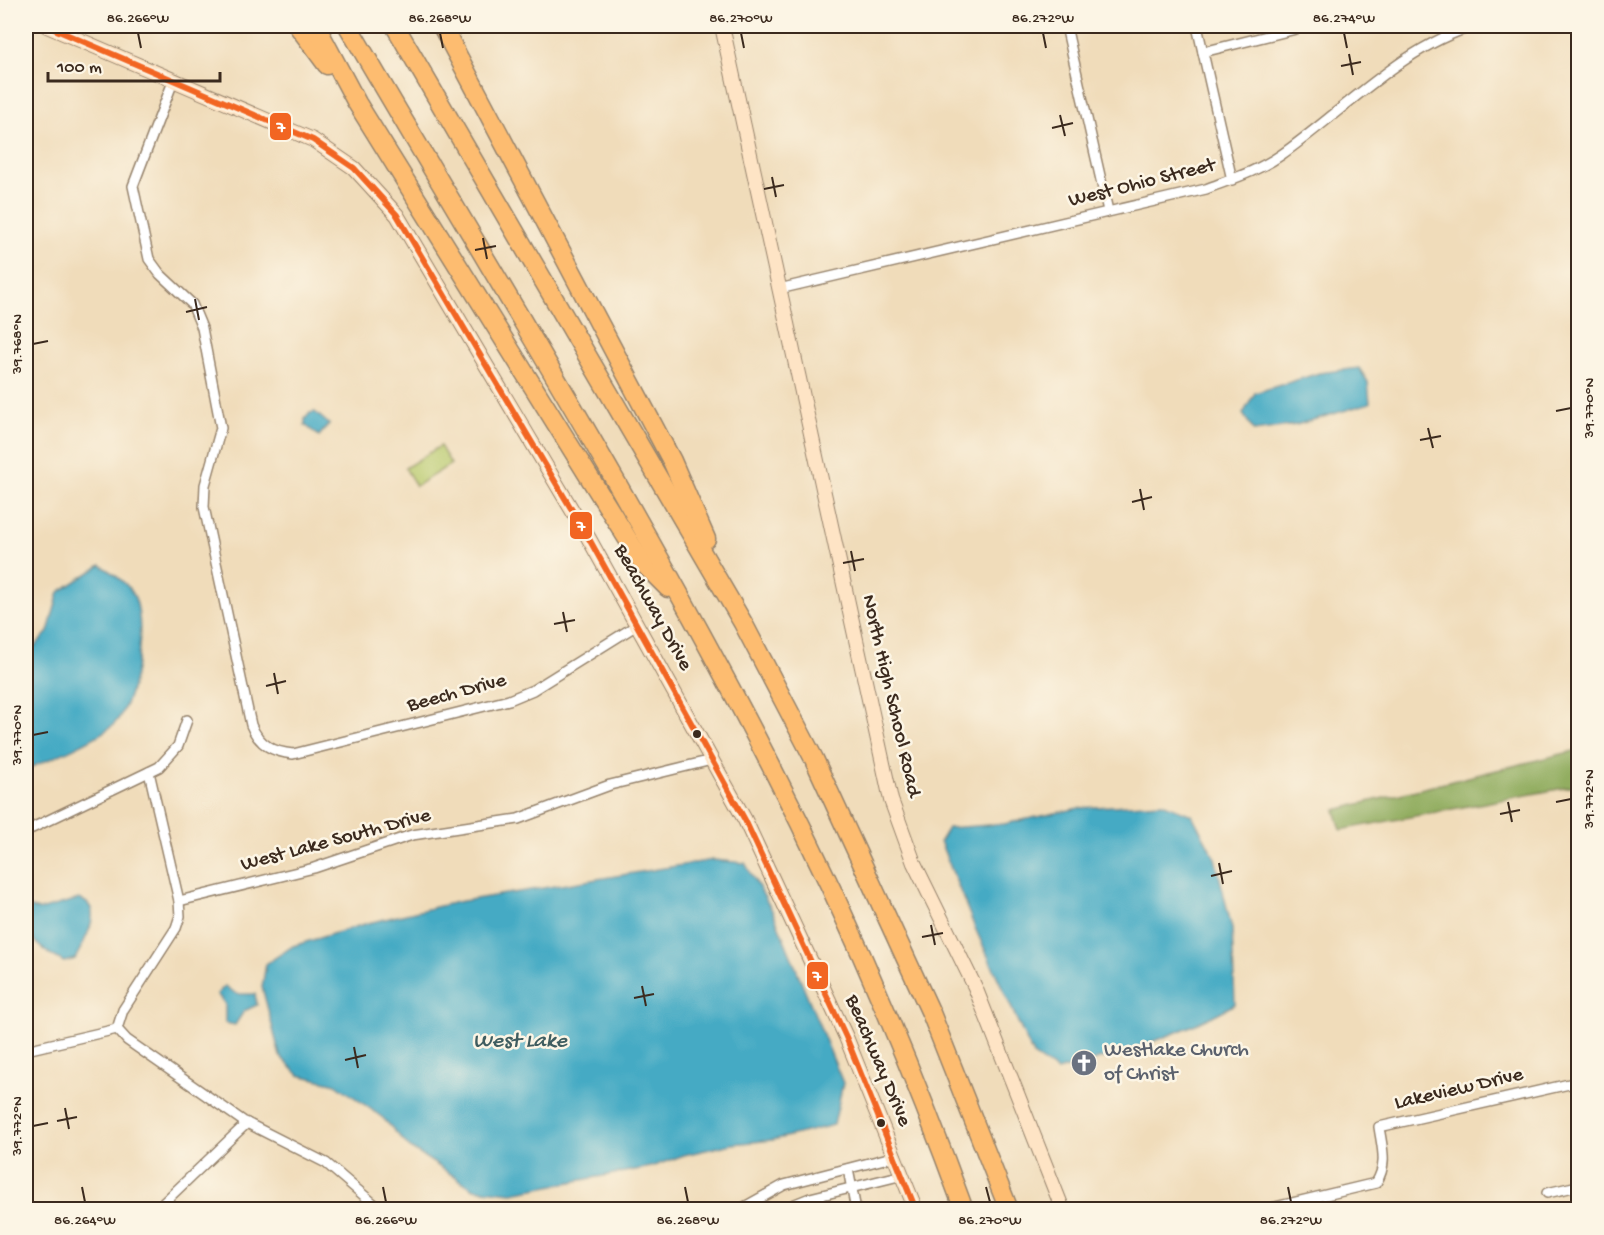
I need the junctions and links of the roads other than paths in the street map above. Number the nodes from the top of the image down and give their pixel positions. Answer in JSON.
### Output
{"nodes":[{"id":1,"x":46,"y":26,"type":"edge"},
{"id":2,"x":298,"y":26,"type":"edge"},
{"id":3,"x":316,"y":26,"type":"edge"},
{"id":4,"x":348,"y":26,"type":"edge"},
{"id":5,"x":395,"y":26,"type":"edge"},
{"id":6,"x":442,"y":26,"type":"edge"},
{"id":7,"x":722,"y":26,"type":"edge"},
{"id":8,"x":1066,"y":26,"type":"edge"},
{"id":9,"x":1197,"y":26,"type":"edge"},
{"id":10,"x":1308,"y":26,"type":"edge"},
{"id":11,"x":1475,"y":26,"type":"edge"},
{"id":12,"x":1454,"y":29,"type":"edge"},
{"id":13,"x":1203,"y":52,"type":"junction"},
{"id":14,"x":174,"y":79,"type":"junction"},
{"id":15,"x":357,"y":103,"type":"junction"},
{"id":16,"x":1232,"y":180,"type":"junction"},
{"id":17,"x":1108,"y":211,"type":"junction"},
{"id":18,"x":779,"y":289,"type":"junction"},
{"id":19,"x":687,"y":607,"type":"junction"},
{"id":20,"x":743,"y":622,"type":"junction"},
{"id":21,"x":638,"y":625,"type":"junction"},
{"id":22,"x":187,"y":720,"type":"dead end"},
{"id":23,"x":712,"y":760,"type":"junction"},
{"id":24,"x":149,"y":772,"type":"junction"},
{"id":25,"x":26,"y":831,"type":"edge"},
{"id":26,"x":179,"y":901,"type":"junction"},
{"id":27,"x":117,"y":1029,"type":"junction"},
{"id":28,"x":26,"y":1050,"type":"edge"},
{"id":29,"x":1578,"y":1082,"type":"edge"},
{"id":30,"x":247,"y":1123,"type":"junction"},
{"id":31,"x":896,"y":1156,"type":"junction"},
{"id":32,"x":848,"y":1169,"type":"junction"},
{"id":33,"x":903,"y":1175,"type":"junction"},
{"id":34,"x":1578,"y":1186,"type":"edge"},
{"id":35,"x":852,"y":1188,"type":"junction"},
{"id":36,"x":1546,"y":1193,"type":"dead end"},
{"id":37,"x":156,"y":1209,"type":"edge"},
{"id":38,"x":381,"y":1209,"type":"edge"},
{"id":39,"x":739,"y":1209,"type":"edge"},
{"id":40,"x":780,"y":1209,"type":"edge"},
{"id":41,"x":856,"y":1209,"type":"edge"},
{"id":42,"x":916,"y":1209,"type":"edge"},
{"id":43,"x":964,"y":1209,"type":"edge"},
{"id":44,"x":1009,"y":1209,"type":"edge"},
{"id":45,"x":1063,"y":1209,"type":"edge"},
{"id":46,"x":1263,"y":1209,"type":"edge"}],
"edges":[{"from":1,"to":14,"type":"street","name":"Beachway Drive"},
{"from":2,"to":15,"type":"highway"},
{"from":3,"to":15,"type":"highway"},
{"from":4,"to":19,"type":"highway"},
{"from":5,"to":20,"type":"highway"},
{"from":6,"to":20,"type":"highway"},
{"from":7,"to":18,"type":"street","name":"North High School Road"},
{"from":8,"to":17,"type":"street"},
{"from":9,"to":13,"type":"street"},
{"from":10,"to":13,"type":"street"},
{"from":11,"to":12,"type":"street","name":"West Ohio Street"},
{"from":12,"to":16,"type":"street","name":"West Ohio Street"},
{"from":13,"to":16,"type":"street"},
{"from":14,"to":21,"type":"street","name":"Beachway Drive"},
{"from":14,"to":21,"type":"street","name":"Beech Drive"},
{"from":15,"to":19,"type":"highway"},
{"from":16,"to":17,"type":"street","name":"West Ohio Street"},
{"from":17,"to":18,"type":"street","name":"West Ohio Street"},
{"from":18,"to":45,"type":"street","name":"North High School Road"},
{"from":19,"to":43,"type":"highway"},
{"from":20,"to":44,"type":"highway"},
{"from":21,"to":23,"type":"street","name":"Beachway Drive"},
{"from":22,"to":24,"type":"street"},
{"from":23,"to":26,"type":"street","name":"West Lake South Drive"},
{"from":23,"to":31,"type":"street","name":"Beachway Drive"},
{"from":24,"to":25,"type":"street"},
{"from":24,"to":26,"type":"street"},
{"from":26,"to":27,"type":"street"},
{"from":27,"to":28,"type":"street"},
{"from":27,"to":30,"type":"street"},
{"from":29,"to":46,"type":"street","name":"Lakeview Drive"},
{"from":30,"to":37,"type":"street"},
{"from":30,"to":38,"type":"street"},
{"from":31,"to":32,"type":"street"},
{"from":31,"to":33,"type":"street","name":"Beachway Drive"},
{"from":32,"to":35,"type":"street"},
{"from":32,"to":39,"type":"street"},
{"from":33,"to":35,"type":"street"},
{"from":33,"to":42,"type":"street","name":"Beachway Drive"},
{"from":34,"to":36,"type":"street"},
{"from":35,"to":40,"type":"street"},
{"from":35,"to":41,"type":"street"}]}
